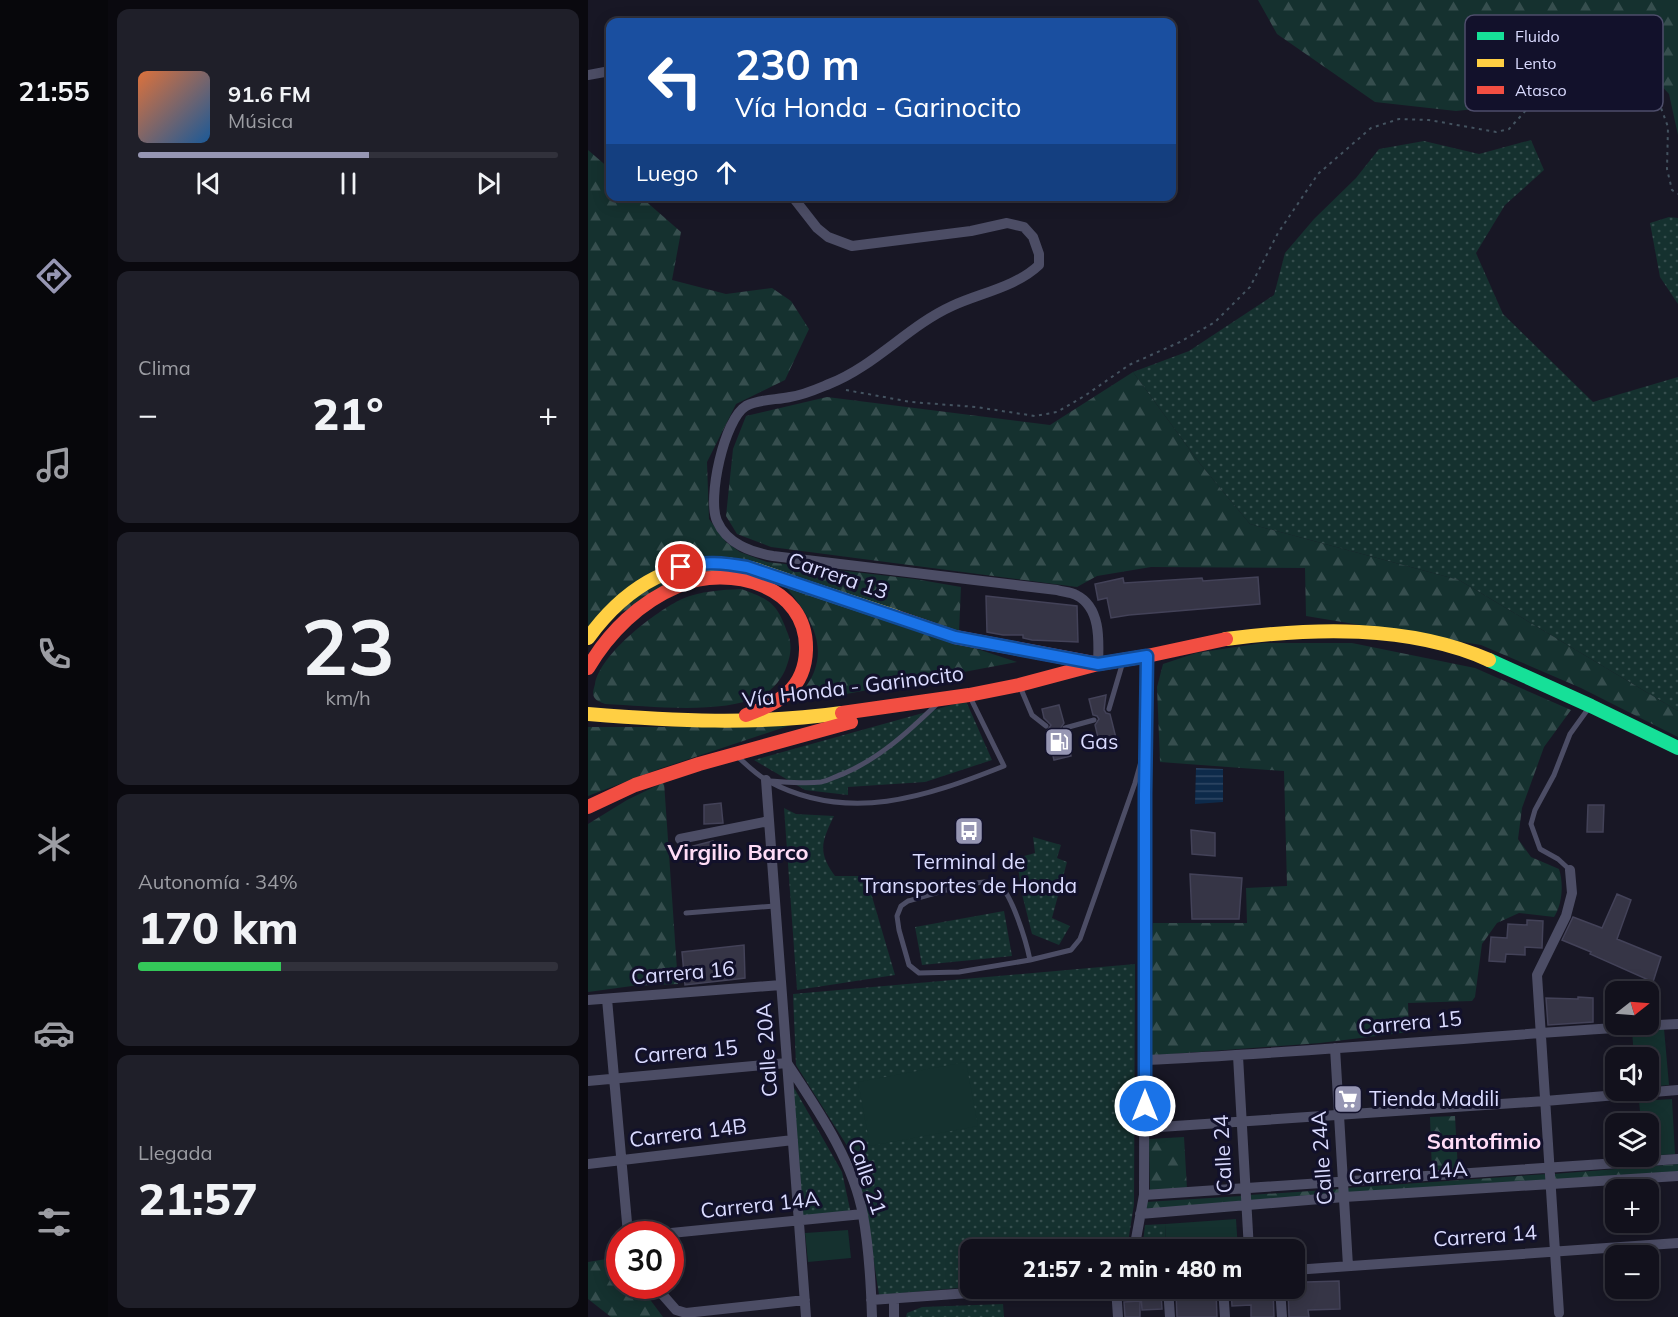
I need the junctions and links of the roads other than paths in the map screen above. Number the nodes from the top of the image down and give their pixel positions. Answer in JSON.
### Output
{"nodes":[{"id":1,"x":606,"y":72,"type":"edge"},
{"id":2,"x":588,"y":75,"type":"edge"},
{"id":3,"x":796,"y":201,"type":"edge"},
{"id":4,"x":588,"y":638,"type":"edge"},
{"id":5,"x":1147,"y":656,"type":"junction"},
{"id":6,"x":1123,"y":660,"type":"junction"},
{"id":7,"x":1098,"y":664,"type":"junction"},
{"id":8,"x":588,"y":668,"type":"edge"},
{"id":9,"x":1019,"y":685,"type":"junction"},
{"id":10,"x":969,"y":695,"type":"junction"},
{"id":11,"x":941,"y":699,"type":"junction"},
{"id":12,"x":910,"y":705,"type":"junction"},
{"id":13,"x":1591,"y":706,"type":"junction"},
{"id":14,"x":1109,"y":709,"type":"dead end"},
{"id":15,"x":588,"y":714,"type":"edge"},
{"id":16,"x":1094,"y":720,"type":"dead end"},
{"id":17,"x":724,"y":722,"type":"junction"},
{"id":18,"x":1046,"y":726,"type":"dead end"},
{"id":19,"x":1065,"y":728,"type":"dead end"},
{"id":20,"x":1146,"y":744,"type":"junction"},
{"id":21,"x":1678,"y":748,"type":"edge"},
{"id":22,"x":733,"y":753,"type":"junction"},
{"id":23,"x":766,"y":780,"type":"junction"},
{"id":24,"x":588,"y":807,"type":"edge"},
{"id":25,"x":769,"y":821,"type":"junction"},
{"id":26,"x":680,"y":839,"type":"dead end"},
{"id":27,"x":1570,"y":870,"type":"joint"},
{"id":28,"x":775,"y":906,"type":"junction"},
{"id":29,"x":686,"y":914,"type":"dead end"},
{"id":30,"x":1030,"y":960,"type":"junction"},
{"id":31,"x":781,"y":985,"type":"junction"},
{"id":32,"x":607,"y":999,"type":"junction"},
{"id":33,"x":588,"y":1000,"type":"edge"},
{"id":34,"x":1678,"y":1024,"type":"edge"},
{"id":35,"x":1542,"y":1032,"type":"junction"},
{"id":36,"x":1335,"y":1048,"type":"junction"},
{"id":37,"x":1238,"y":1056,"type":"junction"},
{"id":38,"x":1145,"y":1060,"type":"junction"},
{"id":39,"x":787,"y":1063,"type":"junction"},
{"id":40,"x":615,"y":1078,"type":"junction"},
{"id":41,"x":588,"y":1081,"type":"edge"},
{"id":42,"x":1678,"y":1090,"type":"edge"},
{"id":43,"x":1545,"y":1101,"type":"junction"},
{"id":44,"x":1338,"y":1114,"type":"junction"},
{"id":45,"x":1241,"y":1121,"type":"junction"},
{"id":46,"x":1145,"y":1128,"type":"junction"},
{"id":47,"x":793,"y":1140,"type":"junction"},
{"id":48,"x":1678,"y":1159,"type":"edge"},
{"id":49,"x":623,"y":1160,"type":"junction"},
{"id":50,"x":588,"y":1164,"type":"edge"},
{"id":51,"x":1549,"y":1168,"type":"junction"},
{"id":52,"x":1678,"y":1176,"type":"edge"},
{"id":53,"x":1342,"y":1182,"type":"junction"},
{"id":54,"x":1550,"y":1183,"type":"junction"},
{"id":55,"x":1245,"y":1187,"type":"junction"},
{"id":56,"x":1143,"y":1195,"type":"junction"},
{"id":57,"x":1344,"y":1197,"type":"junction"},
{"id":58,"x":1246,"y":1205,"type":"junction"},
{"id":59,"x":862,"y":1214,"type":"junction"},
{"id":60,"x":1140,"y":1214,"type":"junction"},
{"id":61,"x":627,"y":1221,"type":"edge"},
{"id":62,"x":799,"y":1221,"type":"junction"},
{"id":63,"x":684,"y":1232,"type":"edge"},
{"id":64,"x":1136,"y":1239,"type":"edge"},
{"id":65,"x":1248,"y":1239,"type":"edge"},
{"id":66,"x":1678,"y":1243,"type":"edge"},
{"id":67,"x":1555,"y":1251,"type":"junction"},
{"id":68,"x":1348,"y":1266,"type":"junction"},
{"id":69,"x":1305,"y":1269,"type":"edge"},
{"id":70,"x":960,"y":1294,"type":"edge"},
{"id":71,"x":666,"y":1299,"type":"edge"},
{"id":72,"x":894,"y":1299,"type":"junction"},
{"id":73,"x":1117,"y":1299,"type":"edge"},
{"id":74,"x":1169,"y":1299,"type":"edge"},
{"id":75,"x":1224,"y":1299,"type":"edge"},
{"id":76,"x":1281,"y":1299,"type":"edge"},
{"id":77,"x":805,"y":1300,"type":"junction"},
{"id":78,"x":871,"y":1300,"type":"junction"},
{"id":79,"x":1560,"y":1313,"type":"dead end"},
{"id":80,"x":806,"y":1317,"type":"edge"},
{"id":81,"x":872,"y":1317,"type":"edge"},
{"id":82,"x":894,"y":1317,"type":"edge"},
{"id":83,"x":1118,"y":1317,"type":"edge"},
{"id":84,"x":1170,"y":1317,"type":"edge"},
{"id":85,"x":1225,"y":1317,"type":"edge"},
{"id":86,"x":1282,"y":1317,"type":"edge"}],
"edges":[{"from":1,"to":2,"type":"street"},
{"from":3,"to":7,"type":"street"},
{"from":4,"to":7,"type":"highway","name":"Carrera 13"},
{"from":5,"to":6,"type":"highway","name":"Vía Honda - Garinocito"},
{"from":5,"to":13,"type":"highway","name":"Vía Honda - Garinocito"},
{"from":5,"to":20,"type":"street"},
{"from":6,"to":7,"type":"highway","name":"Vía Honda - Garinocito"},
{"from":6,"to":14,"type":"lane"},
{"from":7,"to":9,"type":"highway","name":"Vía Honda - Garinocito"},
{"from":8,"to":17,"type":"highway","name":"Carrera 13"},
{"from":9,"to":10,"type":"highway","name":"Vía Honda - Garinocito"},
{"from":9,"to":18,"type":"lane"},
{"from":10,"to":11,"type":"highway","name":"Vía Honda - Garinocito"},
{"from":10,"to":23,"type":"lane"},
{"from":11,"to":12,"type":"highway","name":"Vía Honda - Garinocito"},
{"from":11,"to":23,"type":"lane"},
{"from":12,"to":17,"type":"highway","name":"Vía Honda - Garinocito"},
{"from":12,"to":22,"type":"highway"},
{"from":13,"to":21,"type":"highway","name":"Vía Honda - Garinocito"},
{"from":13,"to":27,"type":"lane"},
{"from":15,"to":17,"type":"highway","name":"Vía Honda - Garinocito"},
{"from":16,"to":19,"type":"lane"},
{"from":20,"to":30,"type":"lane"},
{"from":20,"to":38,"type":"street"},
{"from":22,"to":23,"type":"lane"},
{"from":22,"to":24,"type":"highway"},
{"from":23,"to":25,"type":"street","name":"Calle 20A"},
{"from":25,"to":26,"type":"street"},
{"from":25,"to":28,"type":"street","name":"Calle 20A"},
{"from":27,"to":35,"type":"street"},
{"from":28,"to":29,"type":"lane"},
{"from":28,"to":31,"type":"street","name":"Calle 20A"},
{"from":30,"to":30,"type":"lane"},
{"from":31,"to":32,"type":"street","name":"Carrera 16"},
{"from":31,"to":39,"type":"street","name":"Calle 20A"},
{"from":32,"to":33,"type":"street","name":"Carrera 16"},
{"from":32,"to":40,"type":"street"},
{"from":34,"to":35,"type":"street","name":"Carrera 15"},
{"from":35,"to":36,"type":"street","name":"Carrera 15"},
{"from":35,"to":43,"type":"street"},
{"from":36,"to":37,"type":"street","name":"Carrera 15"},
{"from":36,"to":44,"type":"street","name":"Calle 24A"},
{"from":37,"to":38,"type":"street","name":"Carrera 15"},
{"from":37,"to":45,"type":"street","name":"Calle 24"},
{"from":38,"to":46,"type":"street"},
{"from":39,"to":40,"type":"street","name":"Carrera 15"},
{"from":39,"to":47,"type":"street","name":"Calle 20A"},
{"from":39,"to":59,"type":"street","name":"Calle 21"},
{"from":40,"to":41,"type":"street","name":"Carrera 15"},
{"from":40,"to":49,"type":"street"},
{"from":42,"to":43,"type":"street"},
{"from":43,"to":44,"type":"street"},
{"from":43,"to":51,"type":"street"},
{"from":44,"to":45,"type":"street"},
{"from":44,"to":53,"type":"street","name":"Calle 24A"},
{"from":45,"to":46,"type":"street"},
{"from":45,"to":55,"type":"street","name":"Calle 24"},
{"from":46,"to":56,"type":"street"},
{"from":47,"to":49,"type":"street","name":"Carrera 14B"},
{"from":47,"to":62,"type":"street","name":"Calle 20A"},
{"from":48,"to":51,"type":"street","name":"Carrera 14A"},
{"from":49,"to":50,"type":"street","name":"Carrera 14B"},
{"from":49,"to":61,"type":"street"},
{"from":51,"to":53,"type":"street","name":"Carrera 14A"},
{"from":51,"to":54,"type":"street"},
{"from":52,"to":54,"type":"street","name":"Carrera 14A"},
{"from":53,"to":55,"type":"street","name":"Carrera 14A"},
{"from":53,"to":57,"type":"street","name":"Calle 24A"},
{"from":54,"to":57,"type":"street","name":"Carrera 14A"},
{"from":54,"to":67,"type":"street"},
{"from":55,"to":56,"type":"street","name":"Carrera 14A"},
{"from":55,"to":58,"type":"street","name":"Calle 24"},
{"from":56,"to":60,"type":"street"},
{"from":57,"to":58,"type":"street","name":"Carrera 14A"},
{"from":57,"to":68,"type":"street","name":"Calle 24A"},
{"from":58,"to":60,"type":"street","name":"Carrera 14A"},
{"from":58,"to":65,"type":"street","name":"Calle 24"},
{"from":59,"to":62,"type":"street","name":"Carrera 14A"},
{"from":59,"to":78,"type":"street","name":"Calle 21"},
{"from":60,"to":64,"type":"street"},
{"from":62,"to":63,"type":"street","name":"Carrera 14A"},
{"from":62,"to":77,"type":"street","name":"Calle 20A"},
{"from":66,"to":67,"type":"street","name":"Carrera 14"},
{"from":67,"to":68,"type":"street","name":"Carrera 14"},
{"from":67,"to":79,"type":"street"},
{"from":68,"to":69,"type":"street","name":"Carrera 14"},
{"from":70,"to":72,"type":"street"},
{"from":71,"to":77,"type":"street"},
{"from":72,"to":78,"type":"street"},
{"from":72,"to":82,"type":"street"},
{"from":73,"to":83,"type":"street"},
{"from":74,"to":84,"type":"street"},
{"from":75,"to":85,"type":"street"},
{"from":76,"to":86,"type":"street"},
{"from":77,"to":80,"type":"street","name":"Calle 20A"},
{"from":78,"to":81,"type":"street","name":"Calle 21"}]}
